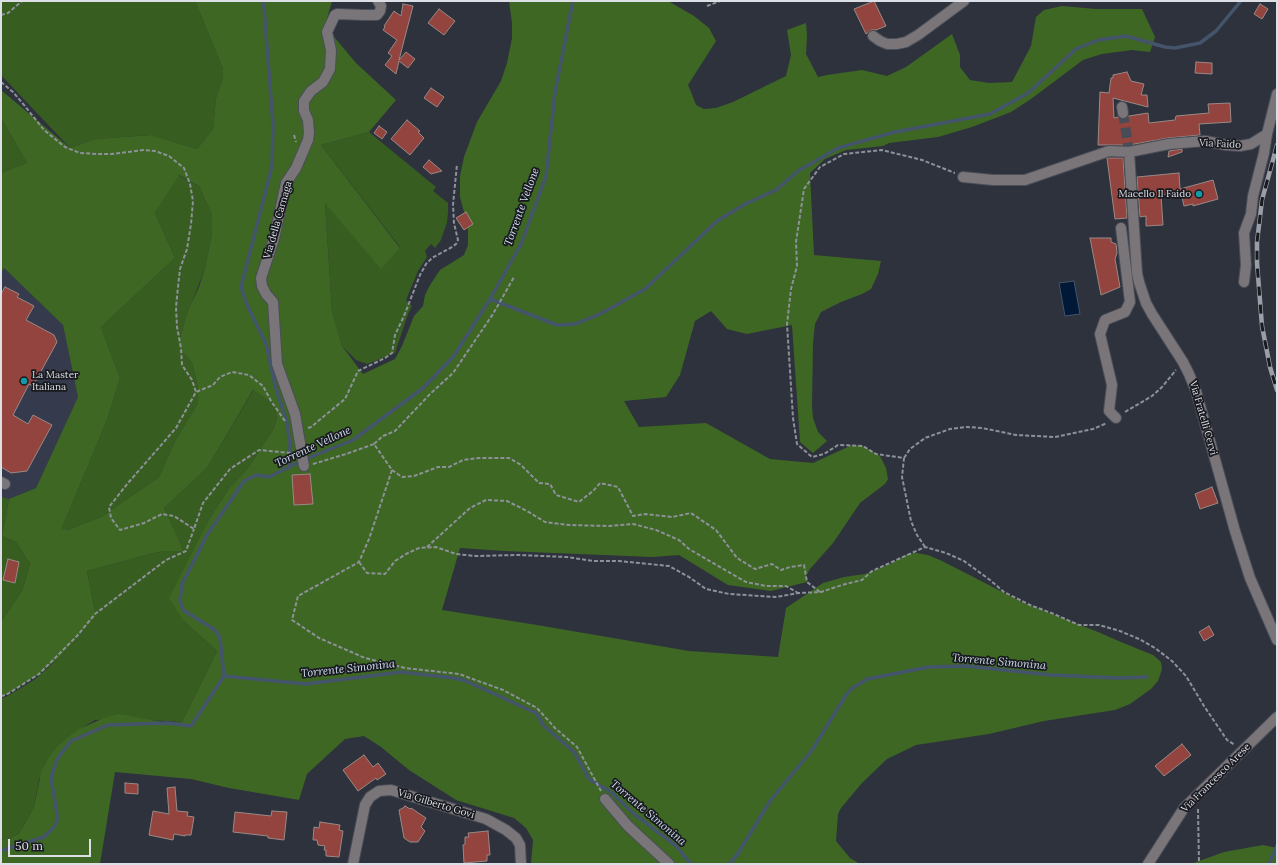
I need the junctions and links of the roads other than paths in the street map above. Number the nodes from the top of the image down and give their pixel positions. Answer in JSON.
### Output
{"nodes":[{"id":1,"x":378,"y":1,"type":"edge"},
{"id":2,"x":964,"y":1,"type":"edge"},
{"id":3,"x":873,"y":36,"type":"dead end"},
{"id":4,"x":1277,"y":94,"type":"edge"},
{"id":5,"x":1267,"y":134,"type":"junction"},
{"id":6,"x":1129,"y":152,"type":"junction"},
{"id":7,"x":963,"y":176,"type":"road end"},
{"id":8,"x":1121,"y":228,"type":"dead end"},
{"id":9,"x":1244,"y":282,"type":"dead end"},
{"id":10,"x":1130,"y":302,"type":"junction"},
{"id":11,"x":1150,"y":310,"type":"junction"},
{"id":12,"x":1116,"y":418,"type":"road end"},
{"id":13,"x":304,"y":466,"type":"dead end"},
{"id":14,"x":1277,"y":640,"type":"edge"},
{"id":15,"x":1277,"y":718,"type":"edge"},
{"id":16,"x":605,"y":799,"type":"road end"},
{"id":17,"x":353,"y":864,"type":"edge"},
{"id":18,"x":521,"y":864,"type":"edge"},
{"id":19,"x":669,"y":864,"type":"edge"},
{"id":20,"x":1148,"y":864,"type":"edge"}],
"edges":[{"from":1,"to":13,"type":"street","name":"Via della Carnaga"},
{"from":2,"to":3,"type":"street"},
{"from":4,"to":5,"type":"street"},
{"from":5,"to":6,"type":"street","name":"Via Faido"},
{"from":5,"to":9,"type":"street"},
{"from":6,"to":7,"type":"street","name":"Via Faido"},
{"from":6,"to":11,"type":"street","name":"Via Fratelli Cervi"},
{"from":8,"to":10,"type":"street"},
{"from":10,"to":11,"type":"street"},
{"from":10,"to":12,"type":"street"},
{"from":11,"to":14,"type":"street","name":"Via Fratelli Cervi"},
{"from":15,"to":20,"type":"street","name":"Via Francesco Arese"},
{"from":16,"to":19,"type":"street"},
{"from":17,"to":18,"type":"street","name":"Via Gilberto Govi"}]}
